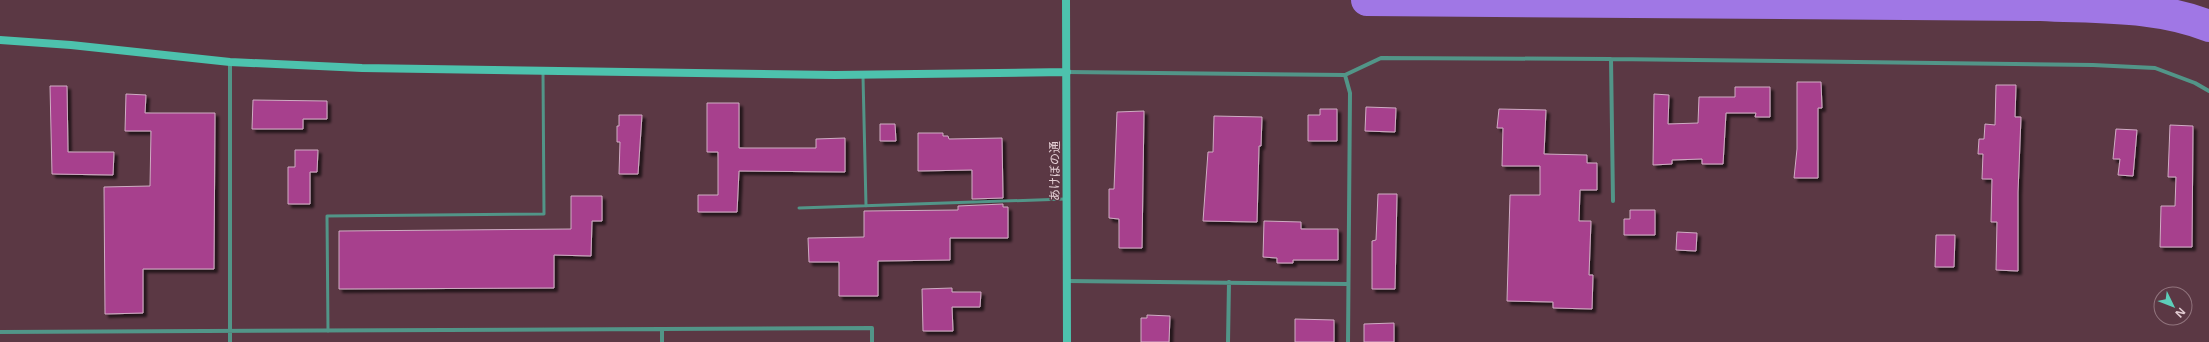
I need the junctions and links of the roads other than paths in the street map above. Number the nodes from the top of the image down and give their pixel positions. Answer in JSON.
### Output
{"nodes":[{"id":1,"x":1066,"y":0,"type":"edge"},
{"id":2,"x":0,"y":40,"type":"edge"},
{"id":3,"x":1611,"y":59,"type":"junction"},
{"id":4,"x":230,"y":62,"type":"junction"},
{"id":5,"x":543,"y":72,"type":"junction"},
{"id":6,"x":1067,"y":72,"type":"junction"},
{"id":7,"x":863,"y":75,"type":"junction"},
{"id":8,"x":1345,"y":75,"type":"junction"},
{"id":9,"x":2209,"y":91,"type":"edge"},
{"id":10,"x":1067,"y":199,"type":"junction"},
{"id":11,"x":1613,"y":201,"type":"dead end"},
{"id":12,"x":866,"y":206,"type":"junction"},
{"id":13,"x":799,"y":208,"type":"dead end"},
{"id":14,"x":1067,"y":281,"type":"junction"},
{"id":15,"x":1229,"y":282,"type":"junction"},
{"id":16,"x":1348,"y":284,"type":"junction"},
{"id":17,"x":662,"y":330,"type":"junction"},
{"id":18,"x":230,"y":331,"type":"junction"},
{"id":19,"x":328,"y":331,"type":"junction"},
{"id":20,"x":0,"y":332,"type":"edge"},
{"id":21,"x":230,"y":342,"type":"edge"},
{"id":22,"x":662,"y":342,"type":"edge"},
{"id":23,"x":872,"y":342,"type":"edge"},
{"id":24,"x":1067,"y":342,"type":"edge"},
{"id":25,"x":1228,"y":342,"type":"edge"},
{"id":26,"x":1348,"y":342,"type":"edge"}],
"edges":[{"from":1,"to":6,"type":"street","name":"あけぼの通"},
{"from":2,"to":4,"type":"street"},
{"from":3,"to":8,"type":"street"},
{"from":3,"to":9,"type":"street"},
{"from":3,"to":11,"type":"street"},
{"from":4,"to":5,"type":"street"},
{"from":4,"to":18,"type":"street"},
{"from":5,"to":7,"type":"street"},
{"from":5,"to":19,"type":"lane"},
{"from":6,"to":7,"type":"street"},
{"from":6,"to":8,"type":"street"},
{"from":6,"to":10,"type":"street","name":"あけぼの通"},
{"from":7,"to":12,"type":"lane"},
{"from":8,"to":16,"type":"street"},
{"from":10,"to":12,"type":"lane"},
{"from":10,"to":14,"type":"street","name":"あけぼの通"},
{"from":12,"to":13,"type":"lane"},
{"from":14,"to":15,"type":"street"},
{"from":14,"to":24,"type":"street","name":"あけぼの通"},
{"from":15,"to":16,"type":"street"},
{"from":15,"to":25,"type":"street"},
{"from":16,"to":26,"type":"street"},
{"from":17,"to":19,"type":"street"},
{"from":17,"to":22,"type":"street"},
{"from":17,"to":23,"type":"street"},
{"from":18,"to":19,"type":"street"},
{"from":18,"to":20,"type":"street"},
{"from":18,"to":21,"type":"street"}]}
